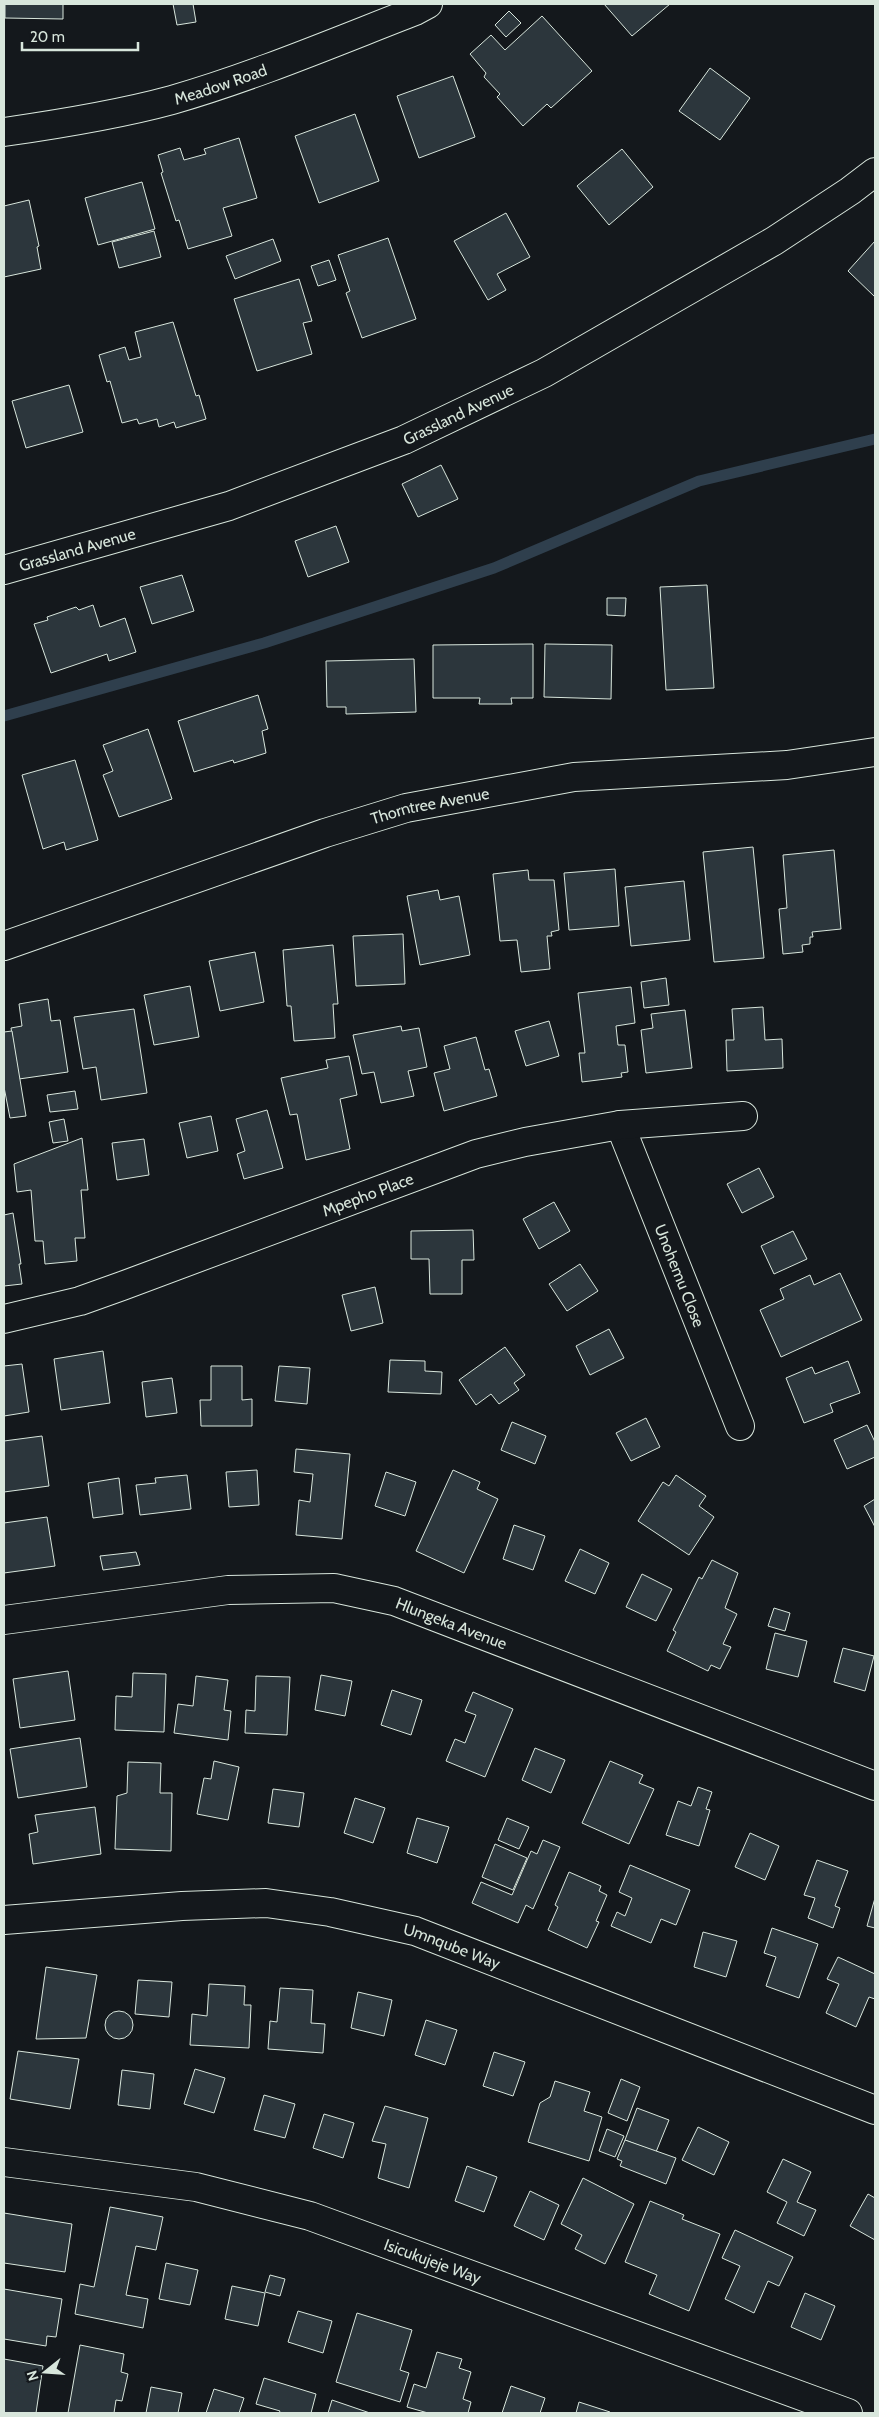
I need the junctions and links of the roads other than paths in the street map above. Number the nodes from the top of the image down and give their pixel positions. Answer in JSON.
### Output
{"nodes":[{"id":1,"x":428,"y":4,"type":"edge"},
{"id":2,"x":4,"y":132,"type":"edge"},
{"id":3,"x":875,"y":172,"type":"edge"},
{"id":4,"x":4,"y":570,"type":"edge"},
{"id":5,"x":875,"y":752,"type":"edge"},
{"id":6,"x":4,"y":946,"type":"edge"},
{"id":7,"x":743,"y":1116,"type":"dead end"},
{"id":8,"x":620,"y":1125,"type":"junction"},
{"id":9,"x":4,"y":1319,"type":"edge"},
{"id":10,"x":740,"y":1426,"type":"dead end"},
{"id":11,"x":4,"y":1620,"type":"edge"},
{"id":12,"x":875,"y":1786,"type":"edge"},
{"id":13,"x":4,"y":1920,"type":"edge"},
{"id":14,"x":875,"y":2110,"type":"edge"},
{"id":15,"x":4,"y":2162,"type":"edge"},
{"id":16,"x":848,"y":2413,"type":"edge"}],
"edges":[{"from":1,"to":2,"type":"street","name":"Meadow Road"},
{"from":3,"to":4,"type":"street","name":"Grassland Avenue"},
{"from":5,"to":6,"type":"street","name":"Thorntree Avenue"},
{"from":7,"to":8,"type":"street","name":"Mpepho Place"},
{"from":8,"to":9,"type":"street","name":"Mpepho Place"},
{"from":8,"to":10,"type":"street","name":"Unohemu Close"},
{"from":11,"to":12,"type":"street","name":"Hlungeka Avenue"},
{"from":13,"to":14,"type":"street","name":"Umnqube Way"},
{"from":15,"to":16,"type":"street","name":"Isicukujeje Way"}]}
